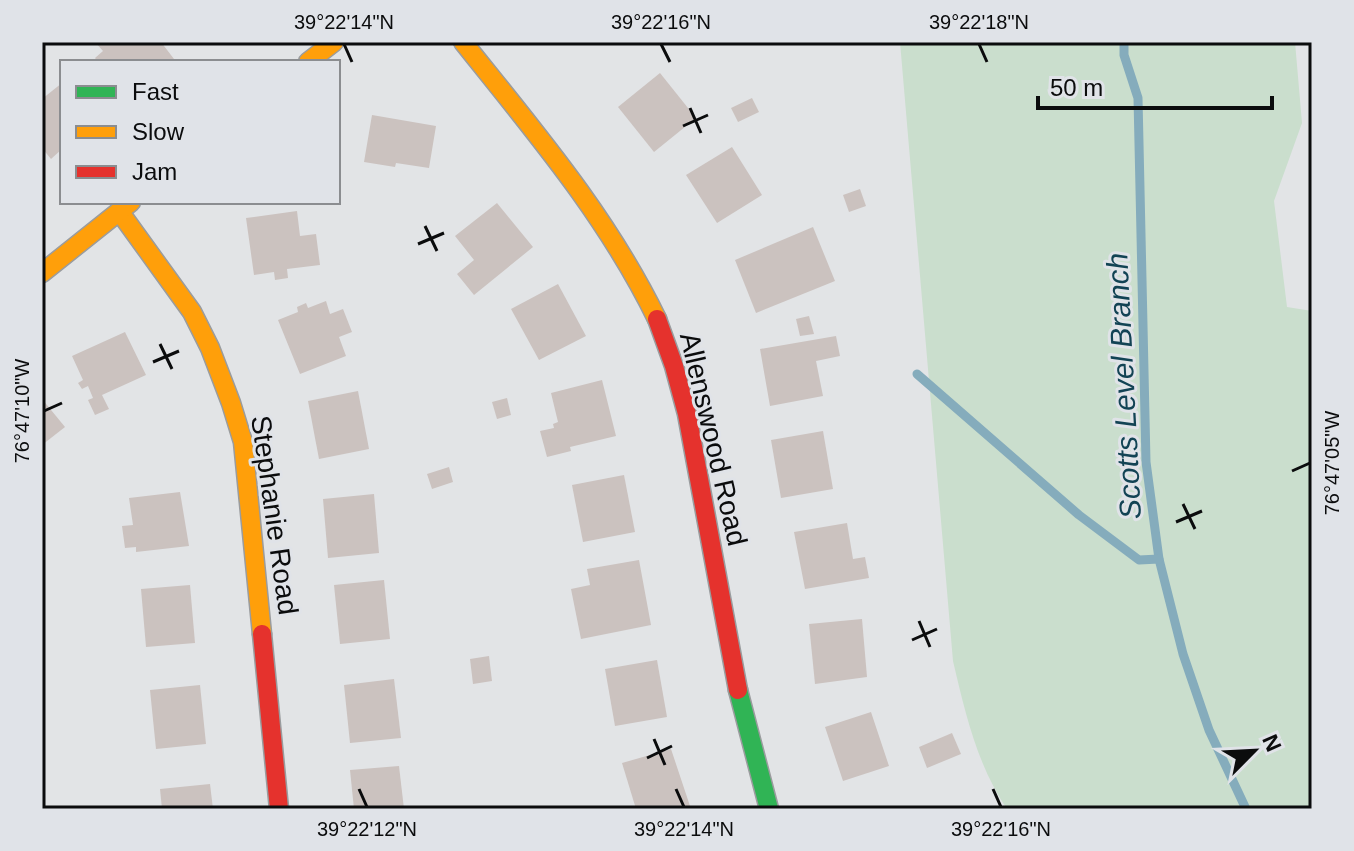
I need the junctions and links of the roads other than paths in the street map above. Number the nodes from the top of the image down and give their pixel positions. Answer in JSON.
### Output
{"nodes":[{"id":1,"x":334,"y":42,"type":"edge"},
{"id":2,"x":463,"y":42,"type":"edge"},
{"id":3,"x":311,"y":60,"type":"edge"},
{"id":4,"x":125,"y":207,"type":"edge"},
{"id":5,"x":42,"y":273,"type":"edge"},
{"id":6,"x":279,"y":809,"type":"edge"},
{"id":7,"x":769,"y":809,"type":"edge"}],
"edges":[{"from":1,"to":3,"type":"street"},
{"from":2,"to":7,"type":"street","name":"Allenswood Road"},
{"from":4,"to":5,"type":"street"},
{"from":4,"to":6,"type":"street","name":"Stephanie Road"}]}
